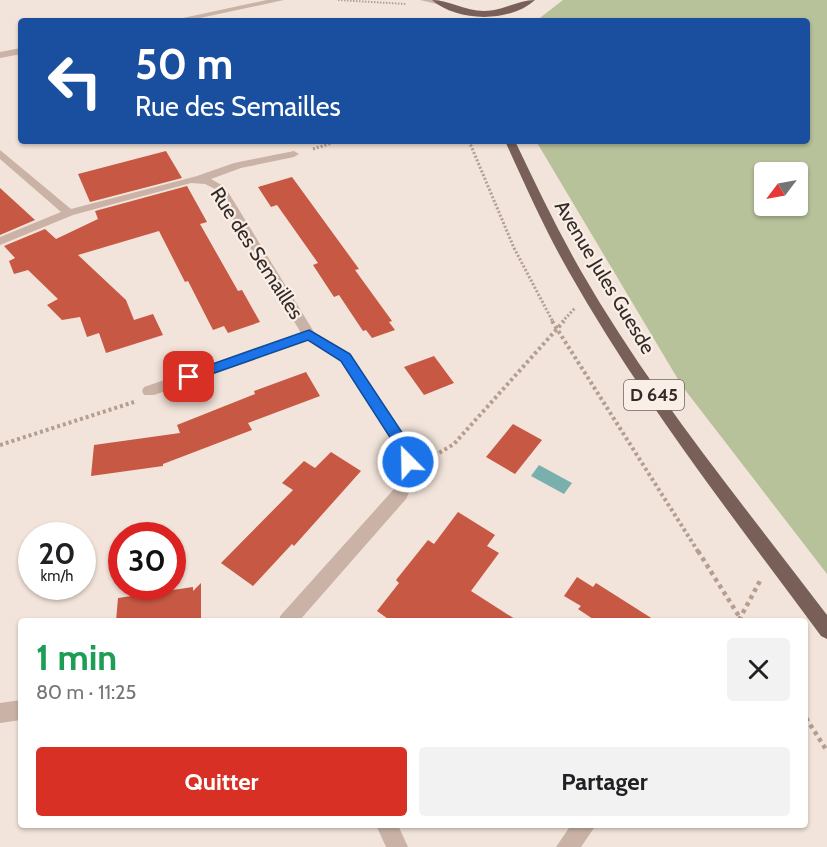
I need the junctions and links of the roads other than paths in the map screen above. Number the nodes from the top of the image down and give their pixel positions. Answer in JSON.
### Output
{"nodes":[{"id":1,"x":280,"y":0,"type":"edge"},
{"id":2,"x":424,"y":0,"type":"edge"},
{"id":3,"x":531,"y":0,"type":"edge"},
{"id":4,"x":438,"y":2,"type":"edge"},
{"id":5,"x":452,"y":8,"type":"junction"},
{"id":6,"x":515,"y":9,"type":"junction"},
{"id":7,"x":188,"y":18,"type":"edge"},
{"id":8,"x":464,"y":18,"type":"edge"},
{"id":9,"x":504,"y":18,"type":"edge"},
{"id":10,"x":18,"y":52,"type":"edge"},
{"id":11,"x":0,"y":55,"type":"edge"},
{"id":12,"x":511,"y":144,"type":"edge"},
{"id":13,"x":0,"y":153,"type":"edge"},
{"id":14,"x":294,"y":154,"type":"road end"},
{"id":15,"x":200,"y":179,"type":"junction"},
{"id":16,"x":69,"y":213,"type":"junction"},
{"id":17,"x":0,"y":241,"type":"edge"},
{"id":18,"x":309,"y":334,"type":"junction"},
{"id":19,"x":149,"y":391,"type":"road end"},
{"id":20,"x":290,"y":618,"type":"edge"},
{"id":21,"x":827,"y":630,"type":"edge"},
{"id":22,"x":18,"y":710,"type":"edge"},
{"id":23,"x":0,"y":713,"type":"edge"},
{"id":24,"x":388,"y":828,"type":"edge"},
{"id":25,"x":583,"y":828,"type":"edge"},
{"id":26,"x":397,"y":847,"type":"edge"},
{"id":27,"x":567,"y":847,"type":"edge"}],
"edges":[{"from":1,"to":7,"type":"street"},
{"from":2,"to":4,"type":"street"},
{"from":3,"to":6,"type":"main road"},
{"from":4,"to":5,"type":"main road"},
{"from":5,"to":6,"type":"main road"},
{"from":5,"to":8,"type":"main road"},
{"from":6,"to":9,"type":"main road"},
{"from":10,"to":11,"type":"street"},
{"from":12,"to":21,"type":"main road","name":"Avenue Jules Guesde","number":"D 645"},
{"from":13,"to":16,"type":"street"},
{"from":14,"to":15,"type":"street","name":"Rue des Semailles"},
{"from":15,"to":16,"type":"street","name":"Rue des Semailles"},
{"from":15,"to":18,"type":"street","name":"Rue des Semailles"},
{"from":16,"to":17,"type":"street","name":"Rue des Semailles"},
{"from":18,"to":19,"type":"street","name":"Rue des Semailles"},
{"from":18,"to":20,"type":"street","name":"Rue des Semailles"},
{"from":22,"to":23,"type":"street"},
{"from":24,"to":26,"type":"street"},
{"from":25,"to":27,"type":"street"}]}
